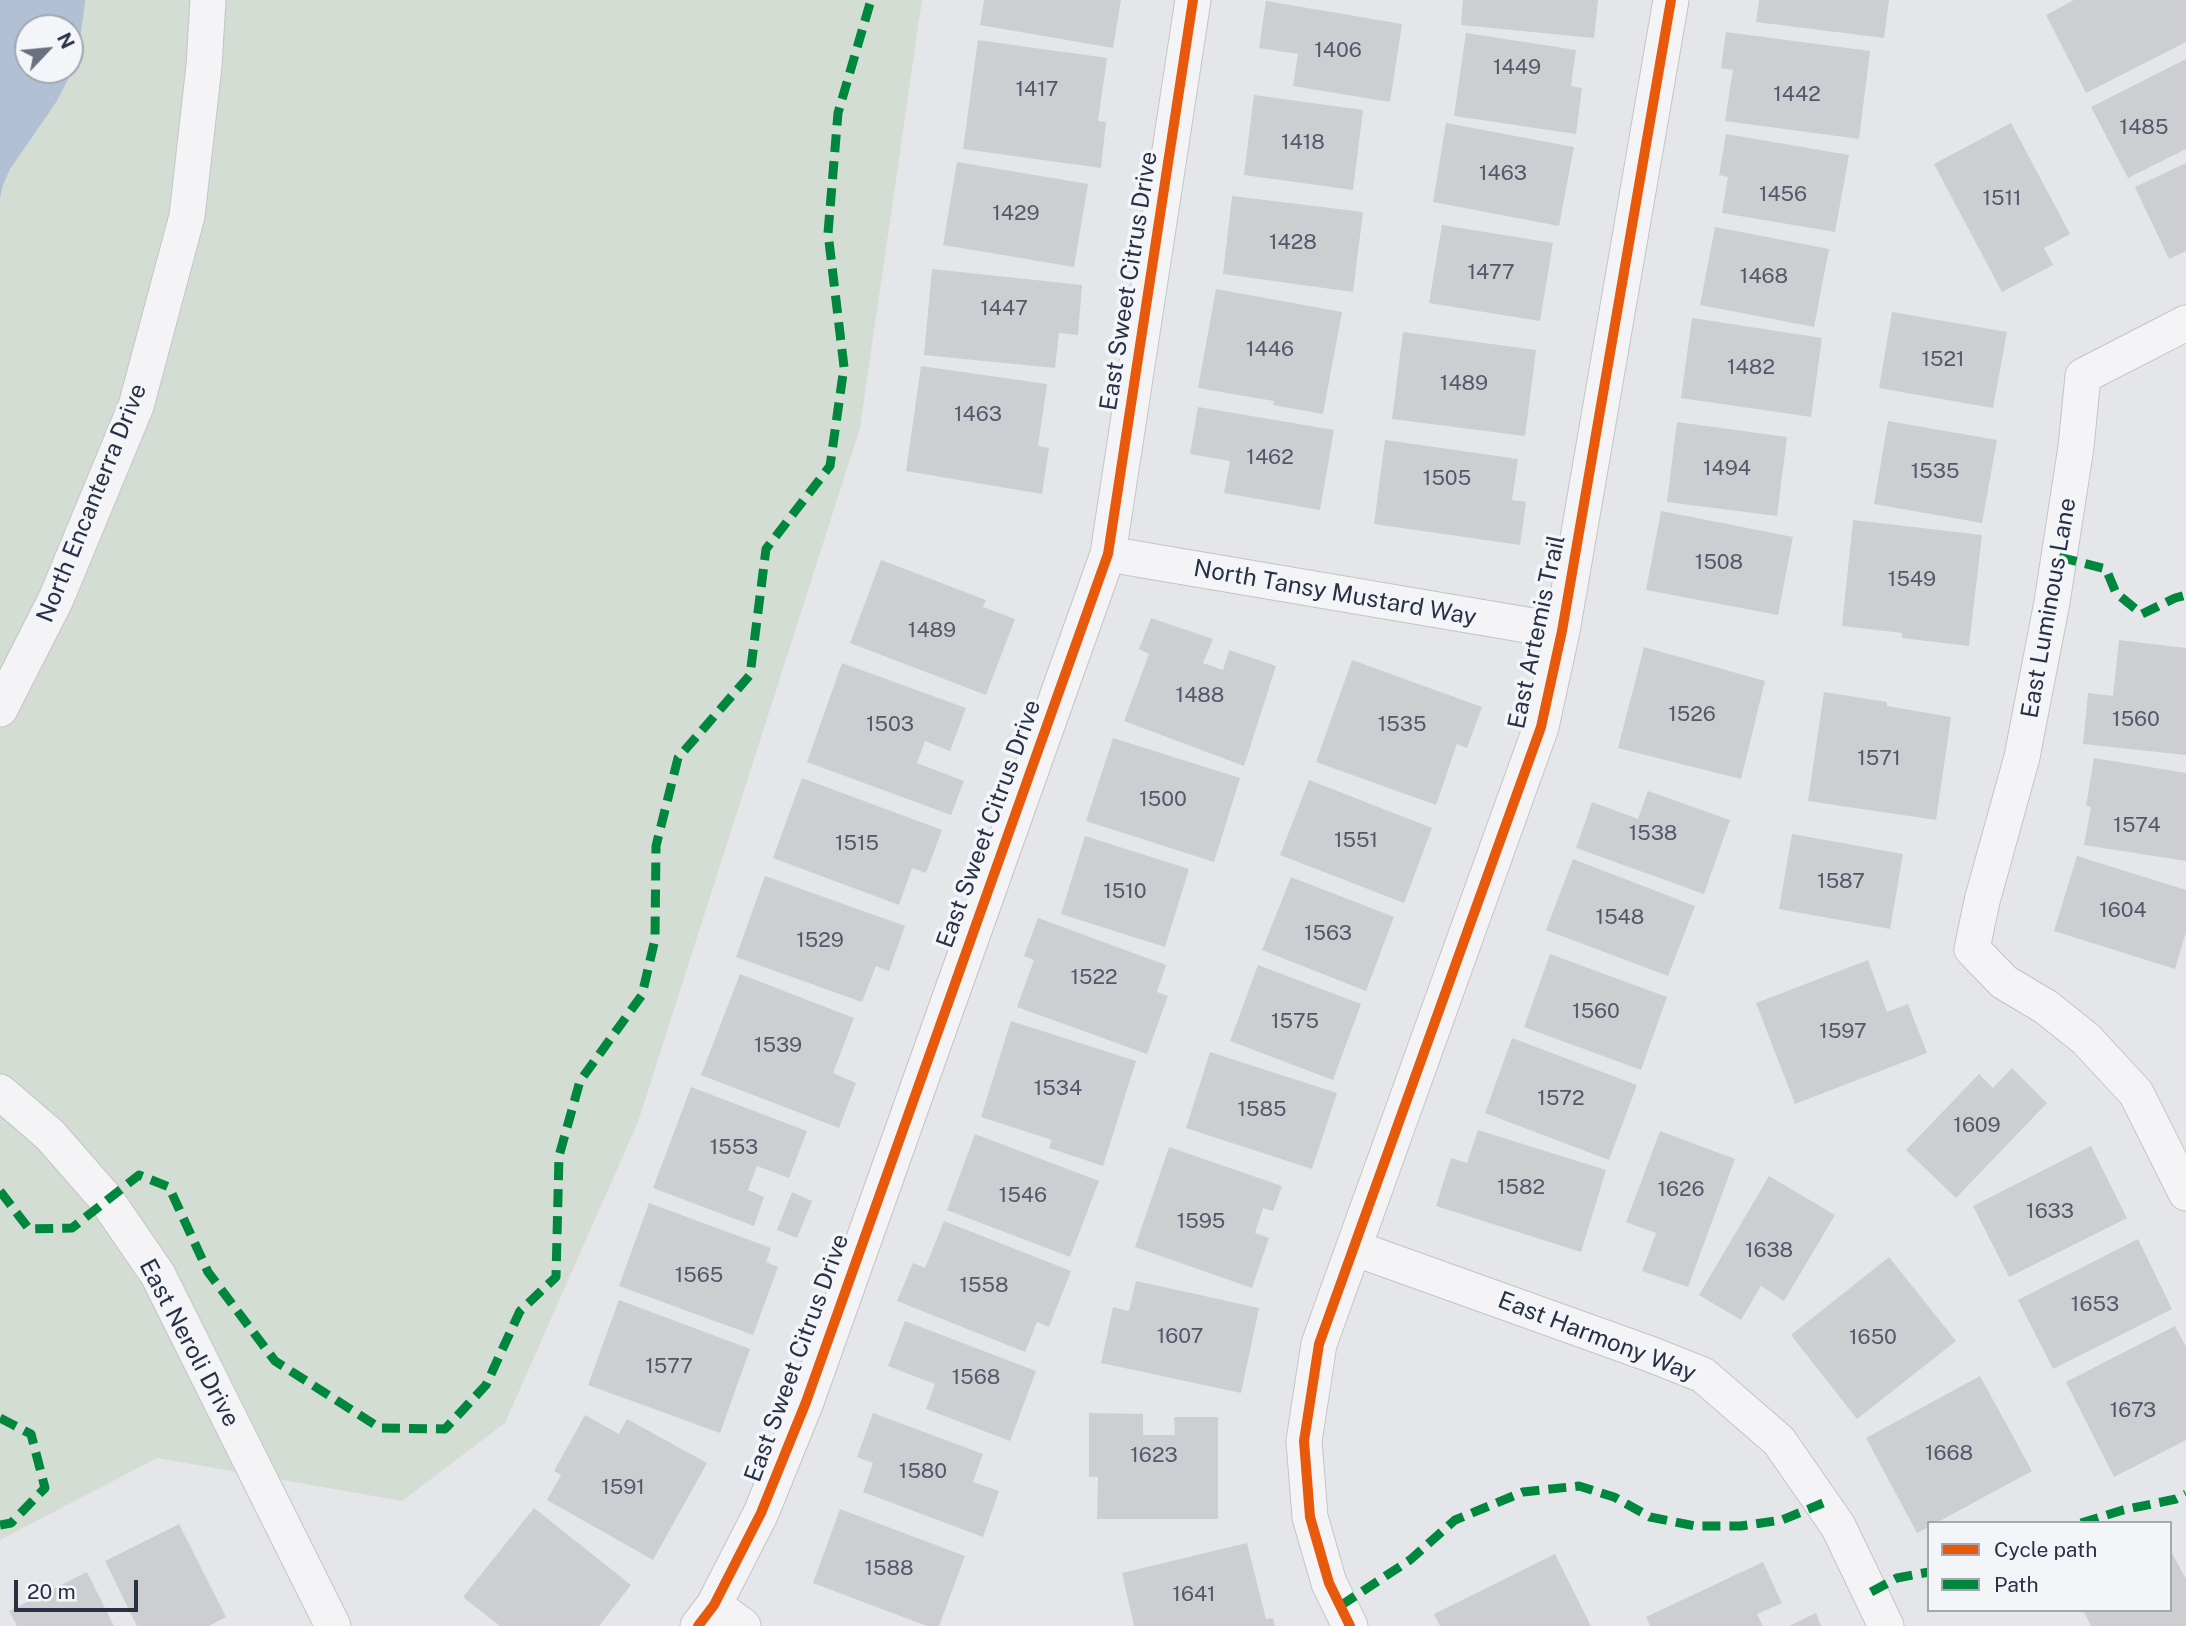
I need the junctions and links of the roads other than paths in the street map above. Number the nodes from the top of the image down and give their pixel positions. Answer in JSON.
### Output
{"nodes":[{"id":1,"x":208,"y":0,"type":"edge"},
{"id":2,"x":1194,"y":0,"type":"edge"},
{"id":3,"x":1671,"y":0,"type":"edge"},
{"id":4,"x":2186,"y":323,"type":"edge"},
{"id":5,"x":1108,"y":554,"type":"junction"},
{"id":6,"x":1562,"y":631,"type":"junction"},
{"id":7,"x":0,"y":709,"type":"edge"},
{"id":8,"x":0,"y":1092,"type":"edge"},
{"id":9,"x":2186,"y":1193,"type":"edge"},
{"id":10,"x":1354,"y":1248,"type":"junction"},
{"id":11,"x":706,"y":1616,"type":"edge"},
{"id":12,"x":333,"y":1626,"type":"edge"},
{"id":13,"x":743,"y":1626,"type":"edge"},
{"id":14,"x":1350,"y":1626,"type":"edge"},
{"id":15,"x":1886,"y":1626,"type":"edge"}],
"edges":[{"from":1,"to":7,"type":"street","name":"North Encanterra Drive"},
{"from":2,"to":5,"type":"street","name":"East Sweet Citrus Drive"},
{"from":3,"to":6,"type":"street","name":"East Artemis Trail"},
{"from":4,"to":9,"type":"street","name":"East Luminous Lane"},
{"from":5,"to":6,"type":"street","name":"North Tansy Mustard Way"},
{"from":5,"to":11,"type":"street","name":"East Sweet Citrus Drive"},
{"from":6,"to":10,"type":"street","name":"East Artemis Trail"},
{"from":8,"to":12,"type":"street","name":"East Neroli Drive"},
{"from":10,"to":14,"type":"street","name":"East Artemis Trail"},
{"from":10,"to":15,"type":"street","name":"East Harmony Way"},
{"from":11,"to":13,"type":"street"}]}
